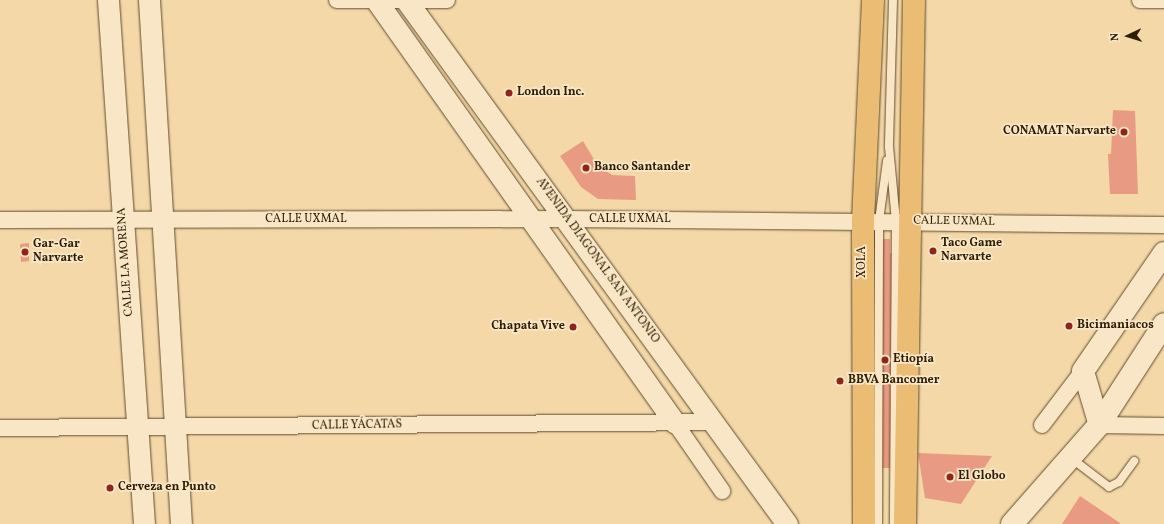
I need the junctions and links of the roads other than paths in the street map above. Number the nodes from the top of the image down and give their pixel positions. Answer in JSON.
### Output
{"nodes":[{"id":1,"x":108,"y":0,"type":"edge"},
{"id":2,"x":149,"y":0,"type":"edge"},
{"id":3,"x":337,"y":0,"type":"edge"},
{"id":4,"x":376,"y":0,"type":"edge"},
{"id":5,"x":406,"y":0,"type":"edge"},
{"id":6,"x":447,"y":0,"type":"edge"},
{"id":7,"x":873,"y":0,"type":"edge"},
{"id":8,"x":892,"y":0,"type":"edge"},
{"id":9,"x":914,"y":0,"type":"edge"},
{"id":10,"x":1140,"y":0,"type":"edge"},
{"id":11,"x":1164,"y":0,"type":"edge"},
{"id":12,"x":890,"y":146,"type":"junction"},
{"id":13,"x":567,"y":219,"type":"junction"},
{"id":14,"x":0,"y":220,"type":"edge"},
{"id":15,"x":123,"y":220,"type":"junction"},
{"id":16,"x":163,"y":220,"type":"junction"},
{"id":17,"x":532,"y":220,"type":"junction"},
{"id":18,"x":871,"y":221,"type":"junction"},
{"id":19,"x":903,"y":221,"type":"junction"},
{"id":20,"x":1164,"y":224,"type":"edge"},
{"id":21,"x":1164,"y":253,"type":"edge"},
{"id":22,"x":1164,"y":324,"type":"edge"},
{"id":23,"x":1083,"y":371,"type":"junction"},
{"id":24,"x":713,"y":422,"type":"junction"},
{"id":25,"x":675,"y":423,"type":"junction"},
{"id":26,"x":1042,"y":425,"type":"dead end"},
{"id":27,"x":1099,"y":425,"type":"junction"},
{"id":28,"x":1164,"y":426,"type":"edge"},
{"id":29,"x":0,"y":428,"type":"edge"},
{"id":30,"x":137,"y":428,"type":"junction"},
{"id":31,"x":177,"y":428,"type":"junction"},
{"id":32,"x":1070,"y":458,"type":"junction"},
{"id":33,"x":1134,"y":460,"type":"dead end"},
{"id":34,"x":722,"y":491,"type":"dead end"},
{"id":35,"x":144,"y":524,"type":"edge"},
{"id":36,"x":181,"y":524,"type":"edge"},
{"id":37,"x":787,"y":524,"type":"edge"},
{"id":38,"x":864,"y":524,"type":"edge"},
{"id":39,"x":878,"y":524,"type":"edge"},
{"id":40,"x":894,"y":524,"type":"edge"},
{"id":41,"x":905,"y":524,"type":"edge"},
{"id":42,"x":1012,"y":524,"type":"edge"}],
"edges":[{"from":1,"to":15,"type":"street","name":"CALLE LA MORENA"},
{"from":2,"to":16,"type":"street"},
{"from":3,"to":4,"type":"street"},
{"from":4,"to":5,"type":"street"},
{"from":4,"to":17,"type":"street"},
{"from":5,"to":6,"type":"street"},
{"from":5,"to":13,"type":"street","name":"AVENIDA DIAGONAL SAN ANTONIO"},
{"from":7,"to":18,"type":"main road","name":"XOLA"},
{"from":8,"to":12,"type":"lane"},
{"from":9,"to":19,"type":"main road"},
{"from":10,"to":11,"type":"street"},
{"from":12,"to":18,"type":"lane"},
{"from":12,"to":19,"type":"lane"},
{"from":13,"to":17,"type":"street","name":"CALLE UXMAL"},
{"from":13,"to":18,"type":"street","name":"CALLE UXMAL"},
{"from":13,"to":24,"type":"street","name":"AVENIDA DIAGONAL SAN ANTONIO"},
{"from":14,"to":15,"type":"street","name":"CALLE UXMAL"},
{"from":15,"to":16,"type":"street","name":"CALLE UXMAL"},
{"from":15,"to":30,"type":"street","name":"CALLE LA MORENA"},
{"from":16,"to":17,"type":"street","name":"CALLE UXMAL"},
{"from":16,"to":31,"type":"street"},
{"from":17,"to":25,"type":"street"},
{"from":18,"to":19,"type":"street","name":"CALLE UXMAL"},
{"from":18,"to":38,"type":"main road","name":"XOLA"},
{"from":18,"to":39,"type":"lane"},
{"from":19,"to":20,"type":"street","name":"CALLE UXMAL"},
{"from":19,"to":40,"type":"lane"},
{"from":19,"to":41,"type":"main road"},
{"from":21,"to":23,"type":"main road"},
{"from":22,"to":27,"type":"main road"},
{"from":23,"to":26,"type":"street"},
{"from":23,"to":27,"type":"street"},
{"from":24,"to":25,"type":"street","name":"CALLE YÁCATAS"},
{"from":24,"to":37,"type":"street","name":"AVENIDA DIAGONAL SAN ANTONIO"},
{"from":25,"to":31,"type":"street","name":"CALLE YÁCATAS"},
{"from":25,"to":34,"type":"street"},
{"from":27,"to":28,"type":"street"},
{"from":27,"to":32,"type":"main road"},
{"from":29,"to":30,"type":"street","name":"CALLE YÁCATAS"},
{"from":30,"to":31,"type":"street","name":"CALLE YÁCATAS"},
{"from":30,"to":35,"type":"street","name":"CALLE LA MORENA"},
{"from":31,"to":36,"type":"street"},
{"from":32,"to":33,"type":"lane"},
{"from":32,"to":42,"type":"main road"}]}
